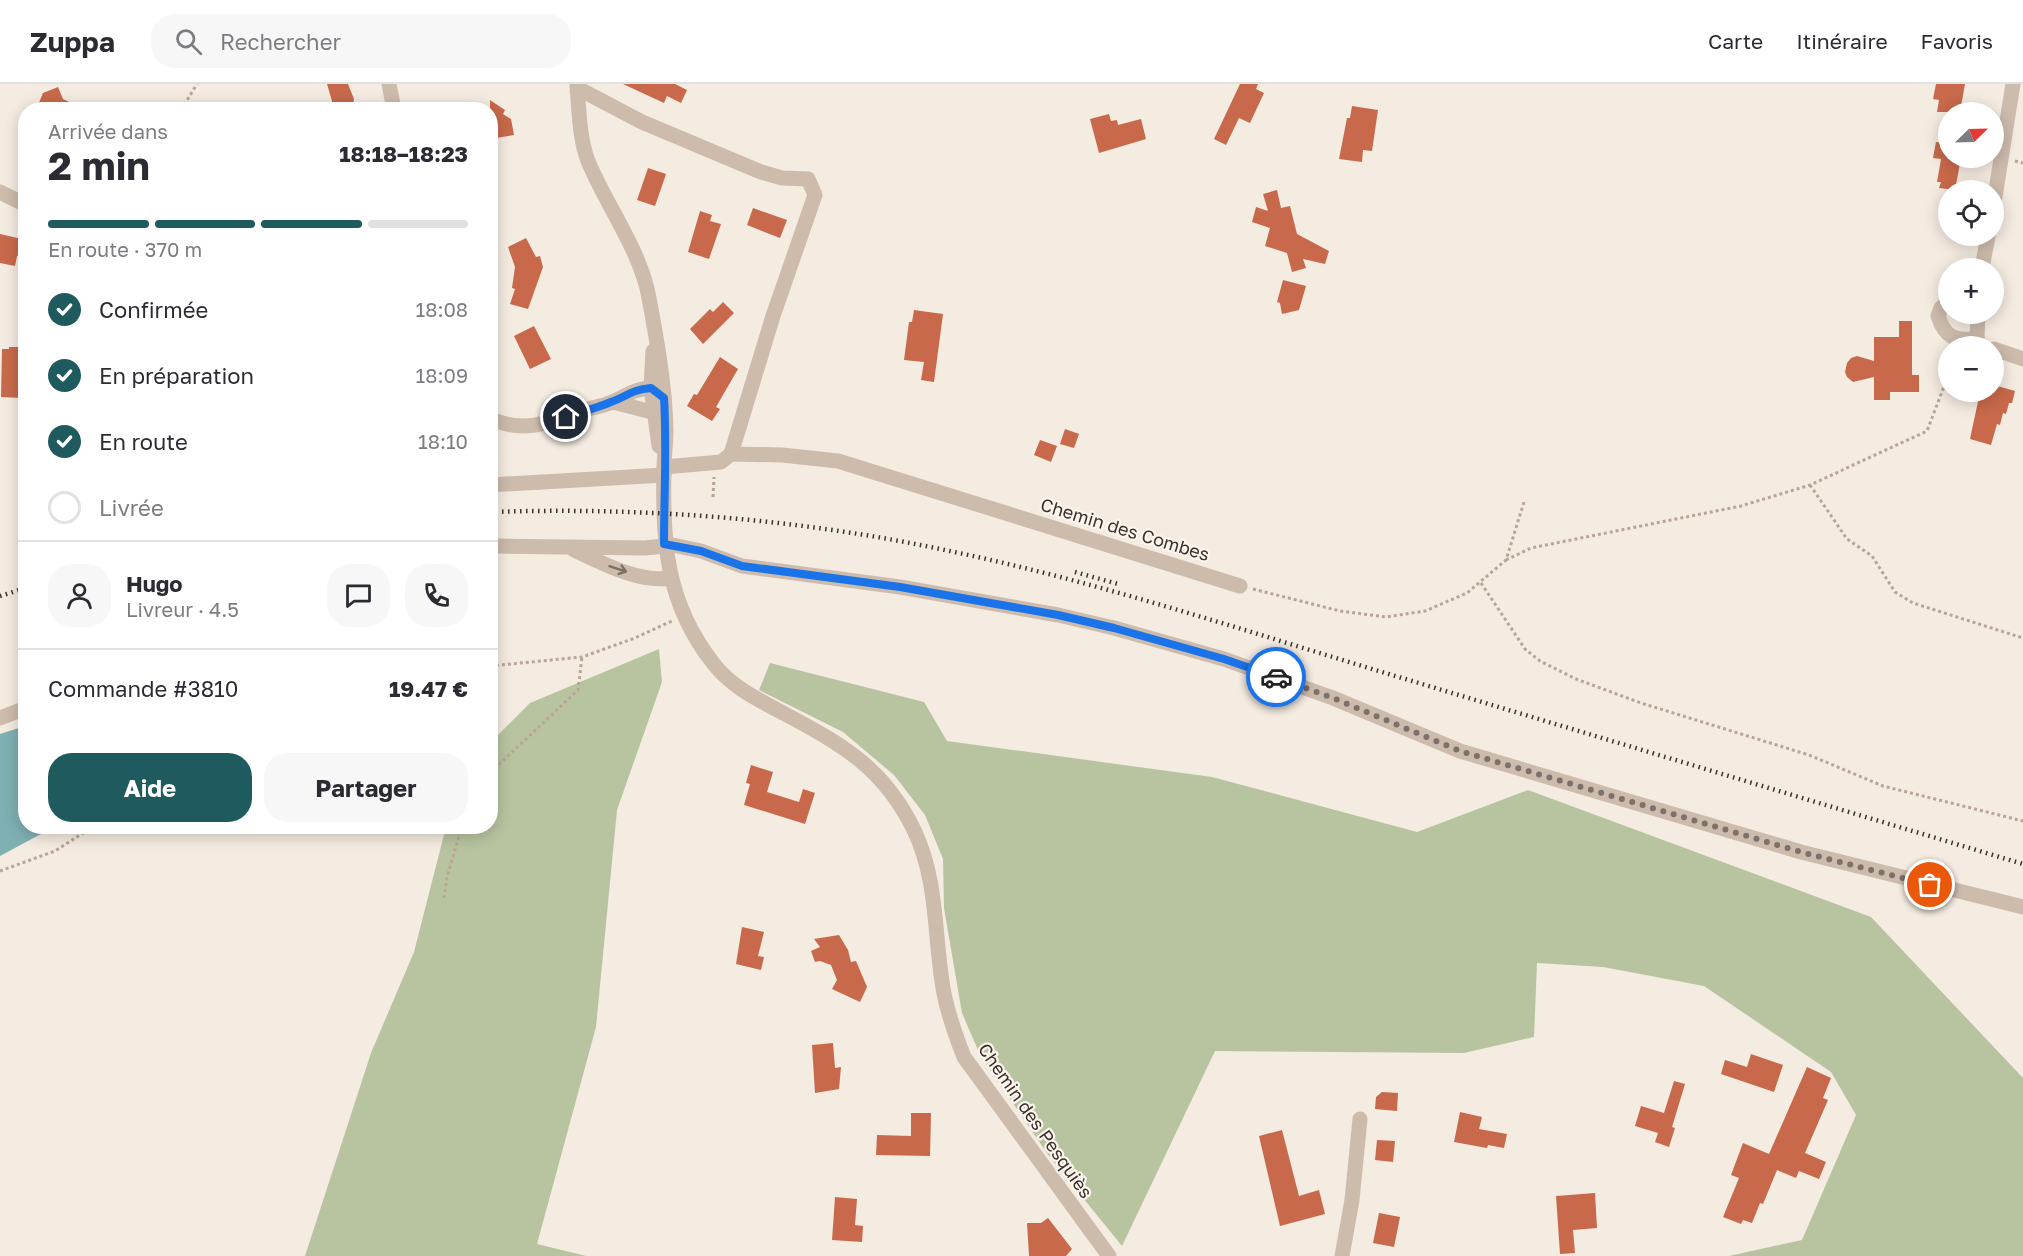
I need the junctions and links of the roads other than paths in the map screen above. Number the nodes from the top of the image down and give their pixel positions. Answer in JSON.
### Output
{"nodes":[{"id":1,"x":389,"y":84,"type":"edge"},
{"id":2,"x":2013,"y":84,"type":"edge"},
{"id":3,"x":577,"y":87,"type":"edge"},
{"id":4,"x":392,"y":102,"type":"edge"},
{"id":5,"x":1998,"y":180,"type":"edge"},
{"id":6,"x":0,"y":192,"type":"edge"},
{"id":7,"x":18,"y":202,"type":"edge"},
{"id":8,"x":1941,"y":324,"type":"edge"},
{"id":9,"x":1952,"y":336,"type":"edge"},
{"id":10,"x":655,"y":342,"type":"junction"},
{"id":11,"x":2004,"y":352,"type":"edge"},
{"id":12,"x":2023,"y":359,"type":"edge"},
{"id":13,"x":651,"y":388,"type":"junction"},
{"id":14,"x":664,"y":398,"type":"junction"},
{"id":15,"x":613,"y":402,"type":"junction"},
{"id":16,"x":653,"y":410,"type":"junction"},
{"id":17,"x":498,"y":421,"type":"edge"},
{"id":18,"x":731,"y":454,"type":"junction"},
{"id":19,"x":664,"y":471,"type":"junction"},
{"id":20,"x":498,"y":484,"type":"edge"},
{"id":21,"x":664,"y":544,"type":"junction"},
{"id":22,"x":498,"y":546,"type":"edge"},
{"id":23,"x":569,"y":548,"type":"junction"},
{"id":24,"x":670,"y":578,"type":"junction"},
{"id":25,"x":1240,"y":585,"type":"road end"},
{"id":26,"x":18,"y":711,"type":"edge"},
{"id":27,"x":0,"y":718,"type":"edge"},
{"id":28,"x":2023,"y":907,"type":"edge"},
{"id":29,"x":1359,"y":1119,"type":"dead end"},
{"id":30,"x":1109,"y":1256,"type":"edge"},
{"id":31,"x":1341,"y":1256,"type":"edge"}],
"edges":[{"from":1,"to":4,"type":"street"},
{"from":2,"to":5,"type":"street"},
{"from":3,"to":10,"type":"street","name":"Chemin des Pesquiès"},
{"from":3,"to":18,"type":"street"},
{"from":6,"to":7,"type":"street"},
{"from":8,"to":9,"type":"street"},
{"from":10,"to":13,"type":"street","name":"Chemin des Pesquiès"},
{"from":10,"to":14,"type":"street","name":"Chemin des Pesquiès"},
{"from":11,"to":12,"type":"street"},
{"from":13,"to":14,"type":"street"},
{"from":13,"to":15,"type":"street"},
{"from":13,"to":16,"type":"street","name":"Chemin des Pesquiès"},
{"from":14,"to":16,"type":"street"},
{"from":14,"to":19,"type":"street","name":"Chemin des Pesquiès"},
{"from":15,"to":16,"type":"street"},
{"from":15,"to":17,"type":"street"},
{"from":16,"to":19,"type":"street","name":"Chemin des Pesquiès"},
{"from":18,"to":19,"type":"street","name":"Chemin des Combes"},
{"from":18,"to":25,"type":"street","name":"Chemin des Combes"},
{"from":19,"to":20,"type":"street","name":"Chemin des Combes"},
{"from":19,"to":21,"type":"street","name":"Chemin des Pesquiès"},
{"from":21,"to":23,"type":"street"},
{"from":21,"to":24,"type":"street","name":"Chemin des Pesquiès"},
{"from":21,"to":28,"type":"street"},
{"from":22,"to":23,"type":"street"},
{"from":23,"to":24,"type":"street","one_way":true},
{"from":24,"to":30,"type":"street","name":"Chemin des Pesquiès"},
{"from":26,"to":27,"type":"street"},
{"from":29,"to":31,"type":"street"}]}
